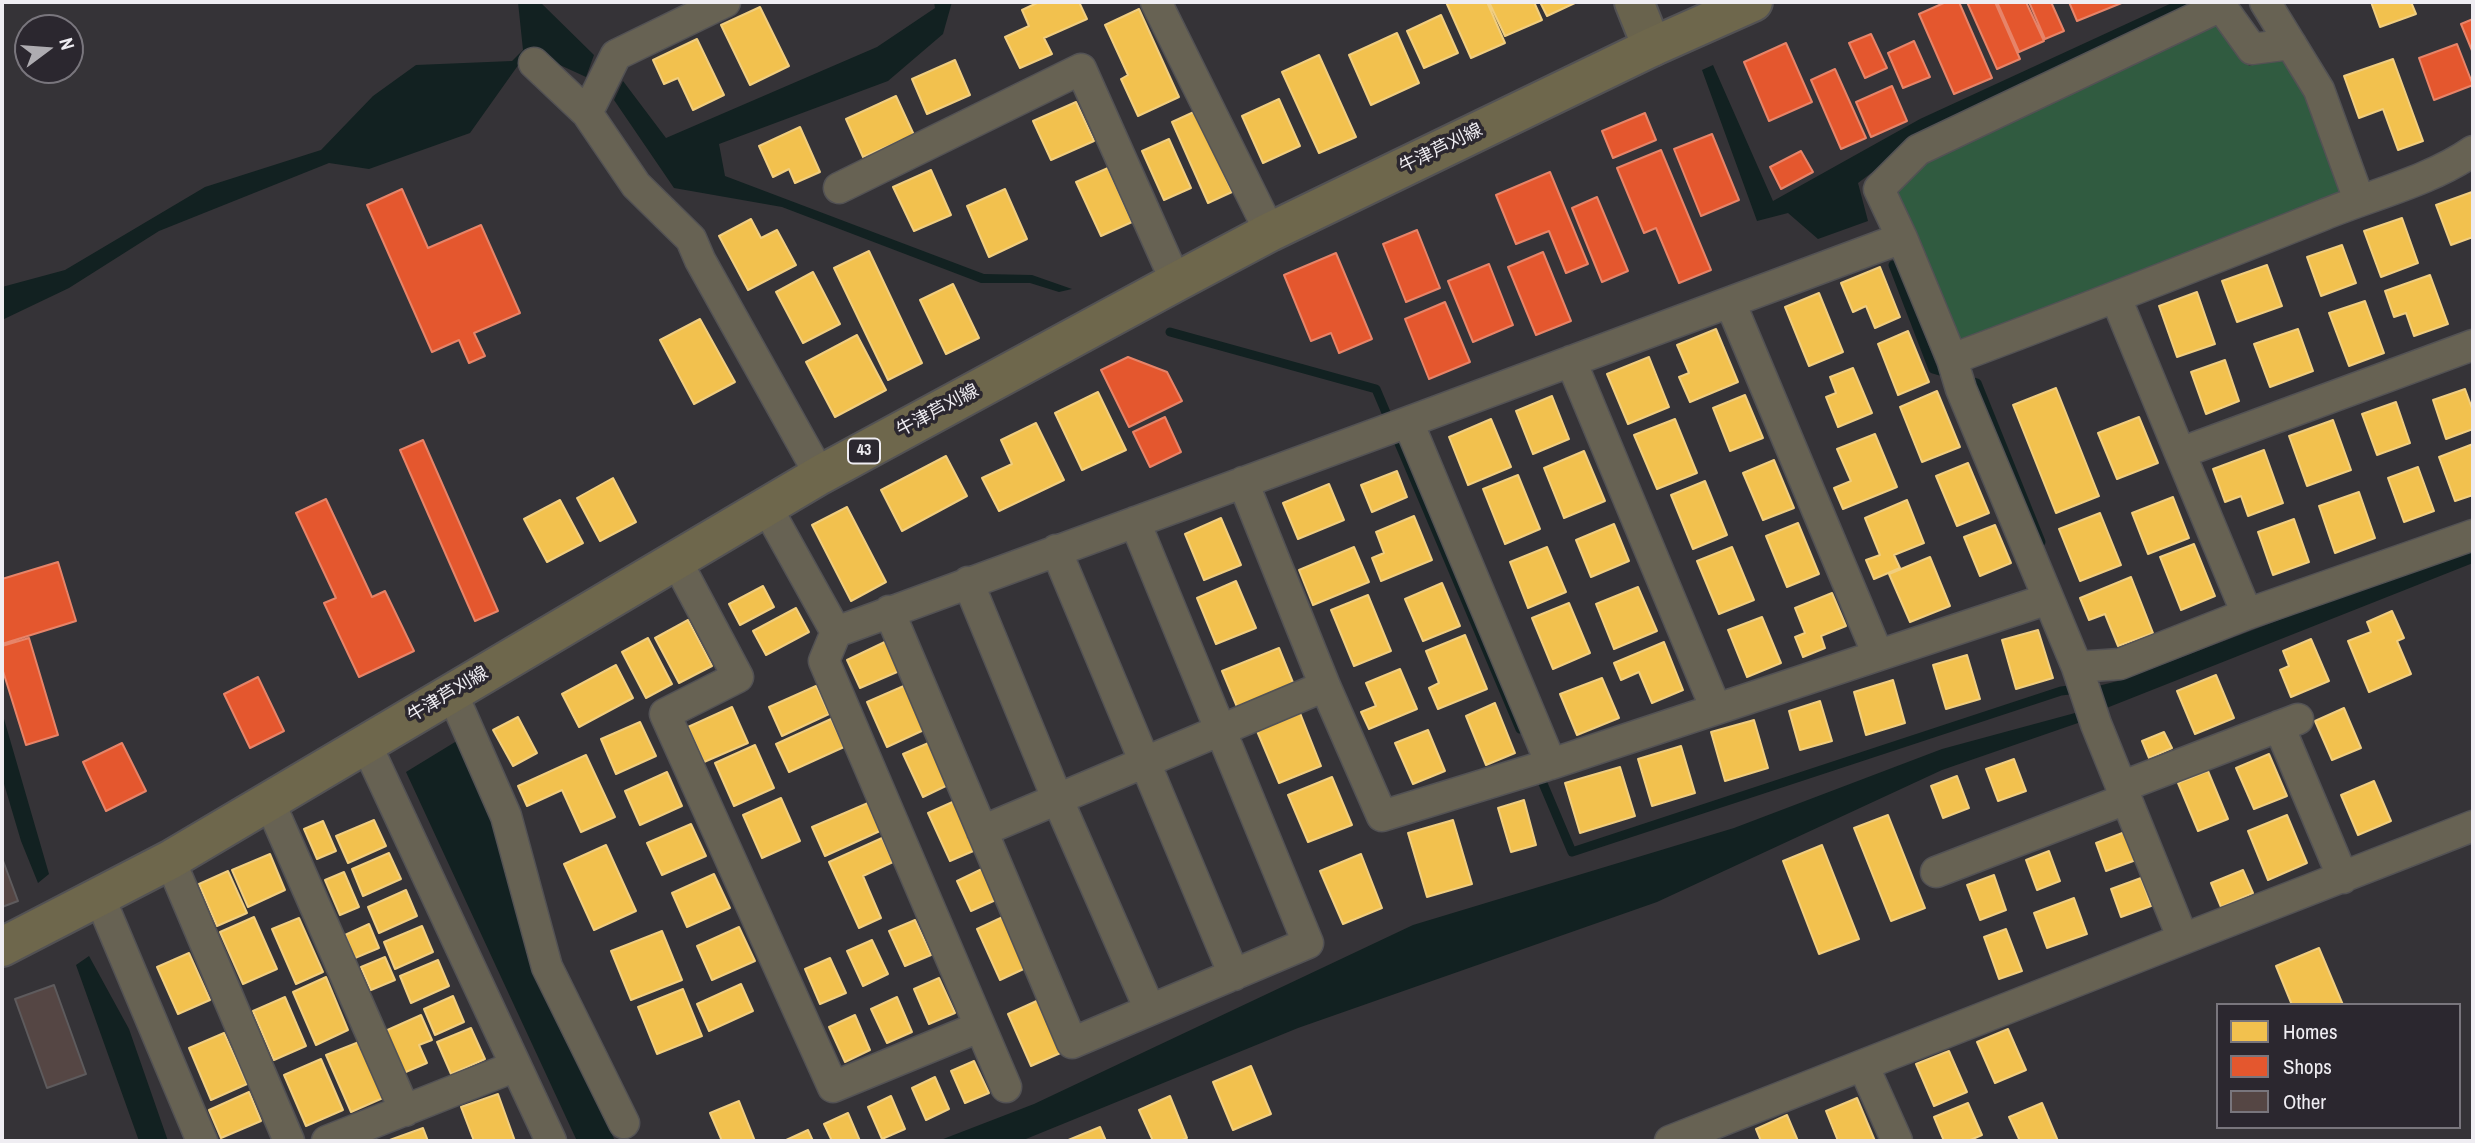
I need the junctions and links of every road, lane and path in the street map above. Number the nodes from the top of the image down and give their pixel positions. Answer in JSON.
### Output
{"nodes":[{"id":1,"x":725,"y":2,"type":"edge"},
{"id":2,"x":1156,"y":2,"type":"edge"},
{"id":3,"x":1633,"y":2,"type":"edge"},
{"id":4,"x":1753,"y":2,"type":"edge"},
{"id":5,"x":2264,"y":2,"type":"edge"},
{"id":6,"x":2291,"y":44,"type":"junction"},
{"id":7,"x":1652,"y":47,"type":"junction"},
{"id":8,"x":534,"y":63,"type":"dead end"},
{"id":9,"x":587,"y":113,"type":"junction"},
{"id":10,"x":2473,"y":151,"type":"edge"},
{"id":11,"x":839,"y":188,"type":"dead end"},
{"id":12,"x":2359,"y":200,"type":"junction"},
{"id":13,"x":1270,"y":232,"type":"junction"},
{"id":14,"x":1902,"y":238,"type":"junction"},
{"id":15,"x":1176,"y":282,"type":"junction"},
{"id":16,"x":2116,"y":298,"type":"junction"},
{"id":17,"x":1730,"y":302,"type":"junction"},
{"id":18,"x":2473,"y":345,"type":"edge"},
{"id":19,"x":1952,"y":359,"type":"junction"},
{"id":20,"x":1572,"y":362,"type":"junction"},
{"id":21,"x":1397,"y":427,"type":"junction"},
{"id":22,"x":2180,"y":453,"type":"junction"},
{"id":23,"x":820,"y":475,"type":"junction"},
{"id":24,"x":1243,"y":482,"type":"junction"},
{"id":25,"x":766,"y":506,"type":"junction"},
{"id":26,"x":1135,"y":522,"type":"junction"},
{"id":27,"x":2473,"y":535,"type":"edge"},
{"id":28,"x":1056,"y":550,"type":"junction"},
{"id":29,"x":676,"y":560,"type":"junction"},
{"id":30,"x":968,"y":582,"type":"junction"},
{"id":31,"x":2048,"y":598,"type":"junction"},
{"id":32,"x":889,"y":611,"type":"junction"},
{"id":33,"x":2248,"y":614,"type":"junction"},
{"id":34,"x":836,"y":632,"type":"junction"},
{"id":35,"x":1878,"y":655,"type":"junction"},
{"id":36,"x":2086,"y":670,"type":"junction"},
{"id":37,"x":1325,"y":686,"type":"junction"},
{"id":38,"x":452,"y":693,"type":"junction"},
{"id":39,"x":1716,"y":709,"type":"junction"},
{"id":40,"x":1220,"y":729,"type":"junction"},
{"id":41,"x":366,"y":744,"type":"junction"},
{"id":42,"x":1144,"y":761,"type":"junction"},
{"id":43,"x":1541,"y":767,"type":"junction"},
{"id":44,"x":2123,"y":793,"type":"junction"},
{"id":45,"x":1057,"y":799,"type":"junction"},
{"id":46,"x":269,"y":802,"type":"junction"},
{"id":47,"x":2473,"y":826,"type":"edge"},
{"id":48,"x":982,"y":831,"type":"junction"},
{"id":49,"x":170,"y":860,"type":"junction"},
{"id":50,"x":1936,"y":872,"type":"dead end"},
{"id":51,"x":2343,"y":878,"type":"junction"},
{"id":52,"x":99,"y":896,"type":"junction"},
{"id":53,"x":2183,"y":939,"type":"junction"},
{"id":54,"x":2,"y":947,"type":"edge"},
{"id":55,"x":1234,"y":975,"type":"junction"},
{"id":56,"x":1150,"y":1010,"type":"junction"},
{"id":57,"x":979,"y":1027,"type":"junction"},
{"id":58,"x":1863,"y":1065,"type":"junction"},
{"id":59,"x":516,"y":1066,"type":"junction"},
{"id":60,"x":1006,"y":1087,"type":"dead end"},
{"id":61,"x":405,"y":1111,"type":"junction"},
{"id":62,"x":624,"y":1123,"type":"dead end"},
{"id":63,"x":1707,"y":1134,"type":"edge"},
{"id":64,"x":202,"y":1141,"type":"edge"},
{"id":65,"x":289,"y":1141,"type":"edge"},
{"id":66,"x":327,"y":1141,"type":"edge"},
{"id":67,"x":551,"y":1141,"type":"edge"},
{"id":68,"x":1670,"y":1141,"type":"edge"},
{"id":69,"x":1897,"y":1141,"type":"edge"}],
"edges":[{"from":1,"to":9,"type":"street"},
{"from":2,"to":13,"type":"street"},
{"from":3,"to":7,"type":"street"},
{"from":4,"to":7,"type":"main road","name":"牛津芦刈線","number":"43"},
{"from":5,"to":6,"type":"street"},
{"from":6,"to":12,"type":"street"},
{"from":6,"to":14,"type":"street"},
{"from":7,"to":13,"type":"main road","name":"牛津芦刈線","number":"43"},
{"from":8,"to":9,"type":"street"},
{"from":9,"to":23,"type":"street"},
{"from":10,"to":12,"type":"street"},
{"from":11,"to":15,"type":"street"},
{"from":12,"to":16,"type":"street"},
{"from":13,"to":15,"type":"main road","name":"牛津芦刈線","number":"43"},
{"from":14,"to":17,"type":"street"},
{"from":14,"to":19,"type":"street"},
{"from":15,"to":23,"type":"main road","name":"牛津芦刈線","number":"43"},
{"from":16,"to":19,"type":"street"},
{"from":16,"to":22,"type":"street"},
{"from":17,"to":20,"type":"street"},
{"from":17,"to":35,"type":"street"},
{"from":18,"to":22,"type":"street"},
{"from":19,"to":31,"type":"street"},
{"from":20,"to":21,"type":"street"},
{"from":20,"to":39,"type":"street"},
{"from":21,"to":24,"type":"street"},
{"from":21,"to":43,"type":"street"},
{"from":22,"to":33,"type":"street"},
{"from":23,"to":25,"type":"main road","name":"牛津芦刈線","number":"43"},
{"from":24,"to":26,"type":"street"},
{"from":24,"to":37,"type":"street"},
{"from":25,"to":29,"type":"main road","name":"牛津芦刈線","number":"43"},
{"from":25,"to":34,"type":"street"},
{"from":26,"to":28,"type":"street"},
{"from":26,"to":40,"type":"street"},
{"from":27,"to":33,"type":"street"},
{"from":28,"to":30,"type":"street"},
{"from":28,"to":42,"type":"street"},
{"from":29,"to":38,"type":"main road","name":"牛津芦刈線","number":"43"},
{"from":29,"to":57,"type":"street"},
{"from":30,"to":32,"type":"street"},
{"from":30,"to":45,"type":"street"},
{"from":31,"to":35,"type":"street"},
{"from":31,"to":36,"type":"street"},
{"from":32,"to":34,"type":"street"},
{"from":32,"to":48,"type":"street"},
{"from":33,"to":36,"type":"street"},
{"from":34,"to":57,"type":"street"},
{"from":35,"to":39,"type":"street"},
{"from":36,"to":44,"type":"street"},
{"from":37,"to":40,"type":"street"},
{"from":37,"to":43,"type":"street"},
{"from":38,"to":41,"type":"main road","name":"牛津芦刈線","number":"43"},
{"from":38,"to":62,"type":"street"},
{"from":39,"to":43,"type":"street"},
{"from":40,"to":42,"type":"street"},
{"from":40,"to":55,"type":"street"},
{"from":41,"to":46,"type":"main road","name":"牛津芦刈線","number":"43"},
{"from":41,"to":59,"type":"street"},
{"from":42,"to":45,"type":"street"},
{"from":42,"to":55,"type":"street"},
{"from":44,"to":50,"type":"street"},
{"from":44,"to":51,"type":"street"},
{"from":44,"to":53,"type":"street"},
{"from":45,"to":48,"type":"street"},
{"from":45,"to":56,"type":"street"},
{"from":46,"to":49,"type":"main road","name":"牛津芦刈線","number":"43"},
{"from":46,"to":61,"type":"street"},
{"from":47,"to":51,"type":"street"},
{"from":48,"to":56,"type":"street"},
{"from":49,"to":52,"type":"main road","name":"牛津芦刈線","number":"43"},
{"from":49,"to":65,"type":"street"},
{"from":51,"to":53,"type":"street"},
{"from":52,"to":54,"type":"main road","name":"牛津芦刈線","number":"43"},
{"from":52,"to":64,"type":"street"},
{"from":53,"to":58,"type":"street"},
{"from":55,"to":56,"type":"street"},
{"from":57,"to":60,"type":"street"},
{"from":58,"to":63,"type":"street"},
{"from":58,"to":69,"type":"street"},
{"from":59,"to":61,"type":"street"},
{"from":59,"to":67,"type":"street"},
{"from":61,"to":66,"type":"street"},
{"from":63,"to":68,"type":"street"}]}
